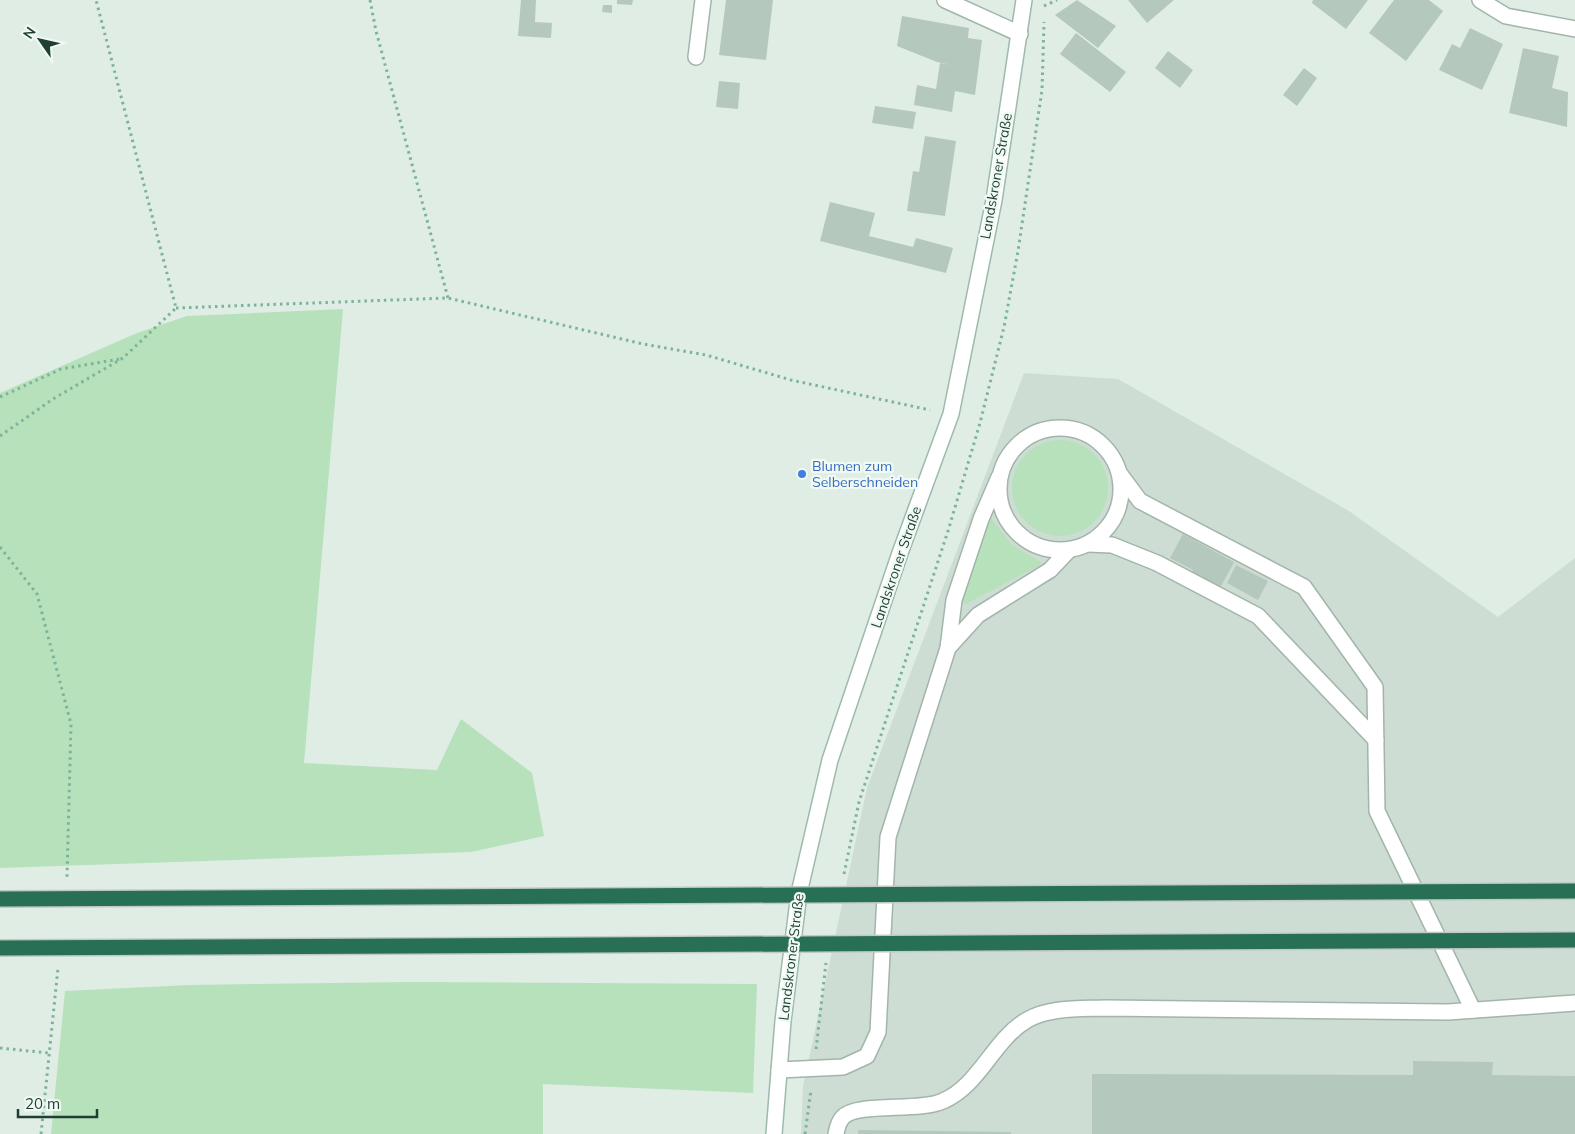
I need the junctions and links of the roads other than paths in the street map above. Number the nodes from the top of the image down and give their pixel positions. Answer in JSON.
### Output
{"nodes":[{"id":1,"x":703,"y":0,"type":"edge"},
{"id":2,"x":945,"y":0,"type":"edge"},
{"id":3,"x":1024,"y":0,"type":"edge"},
{"id":4,"x":1480,"y":0,"type":"edge"},
{"id":5,"x":1575,"y":30,"type":"edge"},
{"id":6,"x":1020,"y":34,"type":"junction"},
{"id":7,"x":696,"y":57,"type":"dead end"},
{"id":8,"x":1120,"y":474,"type":"junction"},
{"id":9,"x":999,"y":477,"type":"junction"},
{"id":10,"x":1088,"y":544,"type":"junction"},
{"id":11,"x":1069,"y":550,"type":"junction"},
{"id":12,"x":948,"y":648,"type":"junction"},
{"id":13,"x":1376,"y":740,"type":"junction"},
{"id":14,"x":1575,"y":891,"type":"edge"},
{"id":15,"x":0,"y":899,"type":"edge"},
{"id":16,"x":1575,"y":940,"type":"edge"},
{"id":17,"x":0,"y":948,"type":"edge"},
{"id":18,"x":1575,"y":1003,"type":"edge"},
{"id":19,"x":1473,"y":1010,"type":"junction"},
{"id":20,"x":779,"y":1070,"type":"junction"},
{"id":21,"x":774,"y":1134,"type":"edge"},
{"id":22,"x":836,"y":1134,"type":"edge"}],
"edges":[{"from":1,"to":7,"type":"main road"},
{"from":2,"to":6,"type":"main road"},
{"from":3,"to":6,"type":"main road","name":"Landskroner Straße"},
{"from":4,"to":5,"type":"main road"},
{"from":6,"to":20,"type":"main road","name":"Landskroner Straße"},
{"from":8,"to":9,"type":"main road"},
{"from":8,"to":10,"type":"main road"},
{"from":8,"to":13,"type":"main road"},
{"from":9,"to":11,"type":"main road"},
{"from":9,"to":12,"type":"main road"},
{"from":10,"to":11,"type":"main road"},
{"from":10,"to":13,"type":"main road"},
{"from":11,"to":12,"type":"main road"},
{"from":12,"to":20,"type":"main road"},
{"from":13,"to":19,"type":"main road"},
{"from":14,"to":15,"type":"highway","bridge":true},
{"from":16,"to":17,"type":"highway","bridge":true},
{"from":18,"to":19,"type":"main road"},
{"from":19,"to":22,"type":"main road"},
{"from":20,"to":21,"type":"main road","name":"Landskroner Straße"}]}
